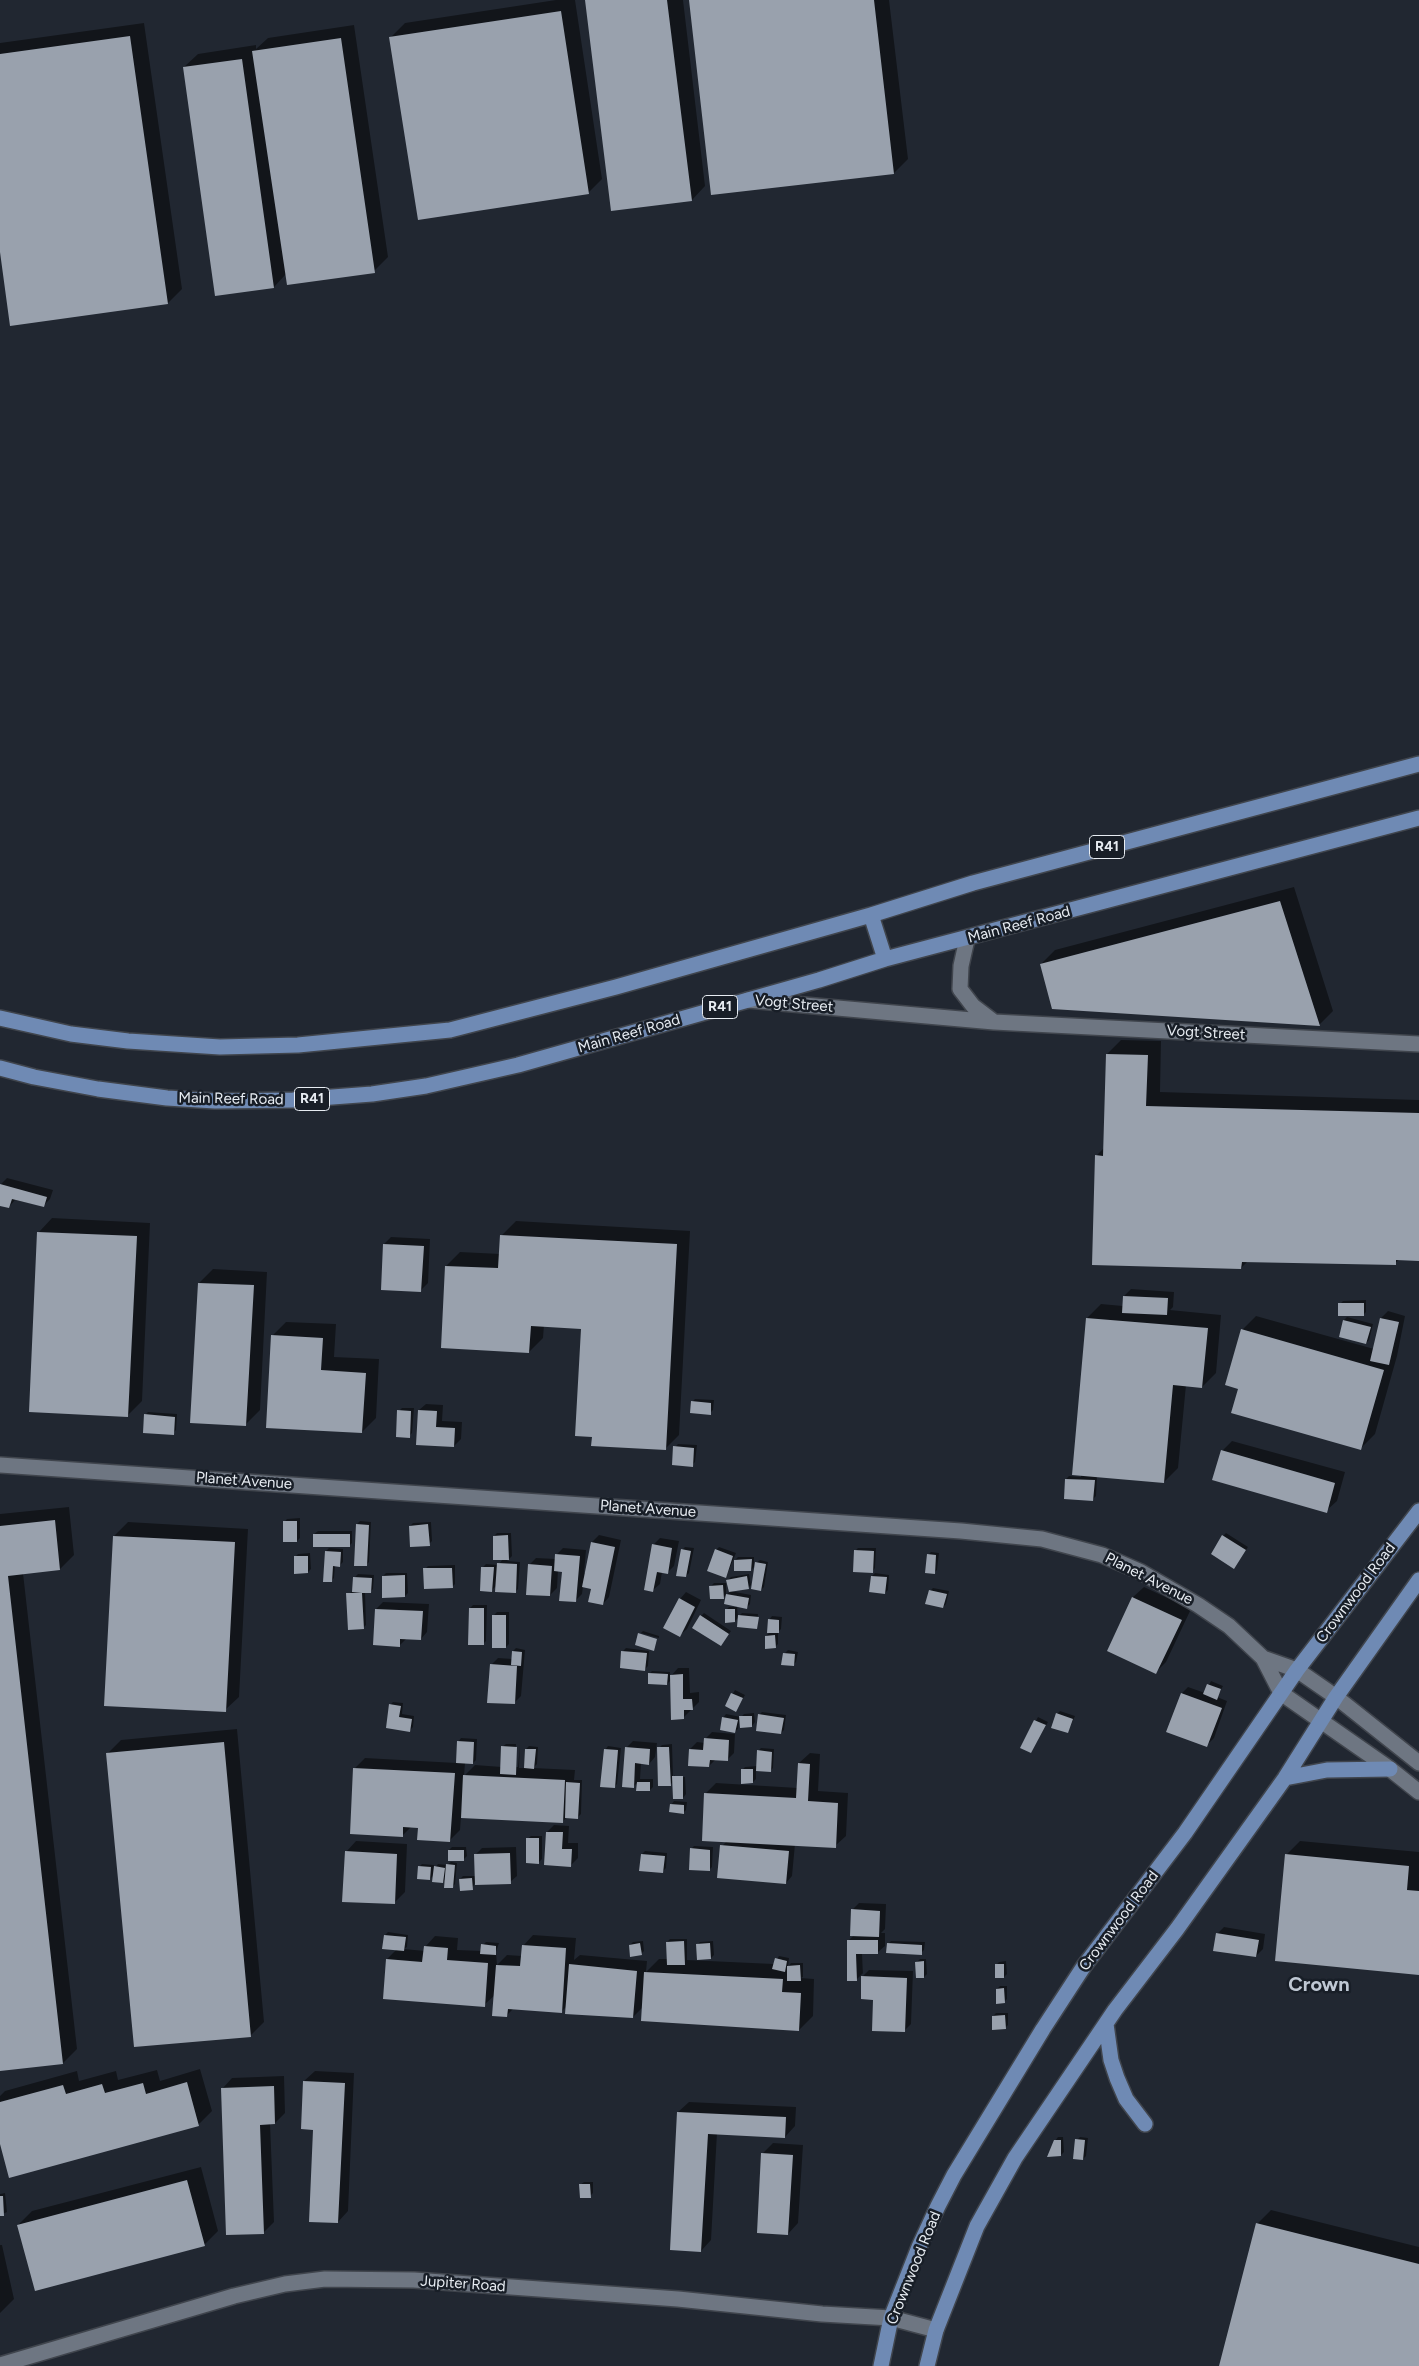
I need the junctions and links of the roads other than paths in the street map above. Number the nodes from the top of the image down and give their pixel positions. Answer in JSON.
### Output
{"nodes":[{"id":1,"x":1419,"y":764,"type":"edge"},
{"id":2,"x":1419,"y":818,"type":"edge"},
{"id":3,"x":871,"y":915,"type":"junction"},
{"id":4,"x":967,"y":938,"type":"junction"},
{"id":5,"x":885,"y":959,"type":"junction"},
{"id":6,"x":744,"y":1000,"type":"junction"},
{"id":7,"x":0,"y":1018,"type":"edge"},
{"id":8,"x":994,"y":1022,"type":"junction"},
{"id":9,"x":1419,"y":1044,"type":"edge"},
{"id":10,"x":0,"y":1068,"type":"edge"},
{"id":11,"x":0,"y":1465,"type":"edge"},
{"id":12,"x":1419,"y":1511,"type":"edge"},
{"id":13,"x":1419,"y":1580,"type":"edge"},
{"id":14,"x":1263,"y":1658,"type":"junction"},
{"id":15,"x":1297,"y":1670,"type":"junction"},
{"id":16,"x":1281,"y":1693,"type":"junction"},
{"id":17,"x":1336,"y":1697,"type":"junction"},
{"id":18,"x":1321,"y":1720,"type":"junction"},
{"id":19,"x":1419,"y":1763,"type":"edge"},
{"id":20,"x":1390,"y":1768,"type":"junction"},
{"id":21,"x":1285,"y":1778,"type":"junction"},
{"id":22,"x":1419,"y":1792,"type":"edge"},
{"id":23,"x":1106,"y":2024,"type":"junction"},
{"id":24,"x":1146,"y":2124,"type":"dead end"},
{"id":25,"x":891,"y":2318,"type":"junction"},
{"id":26,"x":936,"y":2330,"type":"junction"},
{"id":27,"x":0,"y":2365,"type":"edge"},
{"id":28,"x":881,"y":2366,"type":"edge"},
{"id":29,"x":927,"y":2366,"type":"edge"}],
"edges":[{"from":1,"to":3,"type":"main road","number":"R41"},
{"from":2,"to":4,"type":"main road","name":"Main Reef Road","number":"R41"},
{"from":3,"to":5,"type":"main road"},
{"from":3,"to":7,"type":"main road","number":"R41"},
{"from":4,"to":5,"type":"main road","name":"Main Reef Road","number":"R41"},
{"from":4,"to":8,"type":"street"},
{"from":5,"to":6,"type":"main road","name":"Main Reef Road","number":"R41"},
{"from":6,"to":8,"type":"street","name":"Vogt Street"},
{"from":6,"to":10,"type":"main road","name":"Main Reef Road","number":"R41"},
{"from":8,"to":9,"type":"street","name":"Vogt Street"},
{"from":11,"to":14,"type":"street","name":"Planet Avenue"},
{"from":12,"to":15,"type":"main road","name":"Crownwood Road"},
{"from":13,"to":17,"type":"main road"},
{"from":14,"to":15,"type":"street","name":"Planet Avenue"},
{"from":14,"to":16,"type":"street","name":"Planet Avenue"},
{"from":15,"to":16,"type":"main road","name":"Crownwood Road"},
{"from":15,"to":17,"type":"street","name":"Planet Avenue"},
{"from":16,"to":18,"type":"street","name":"Planet Avenue"},
{"from":16,"to":25,"type":"main road","name":"Crownwood Road"},
{"from":17,"to":18,"type":"main road"},
{"from":17,"to":19,"type":"street","name":"Planet Avenue"},
{"from":18,"to":20,"type":"street","name":"Planet Avenue"},
{"from":18,"to":21,"type":"main road"},
{"from":20,"to":21,"type":"main road"},
{"from":20,"to":22,"type":"street","name":"Planet Avenue"},
{"from":21,"to":23,"type":"main road"},
{"from":23,"to":24,"type":"main road"},
{"from":23,"to":26,"type":"main road"},
{"from":25,"to":26,"type":"street","name":"Jupiter Road"},
{"from":25,"to":27,"type":"street","name":"Jupiter Road"},
{"from":25,"to":28,"type":"main road","name":"Crownwood Road"},
{"from":26,"to":29,"type":"main road"}]}
